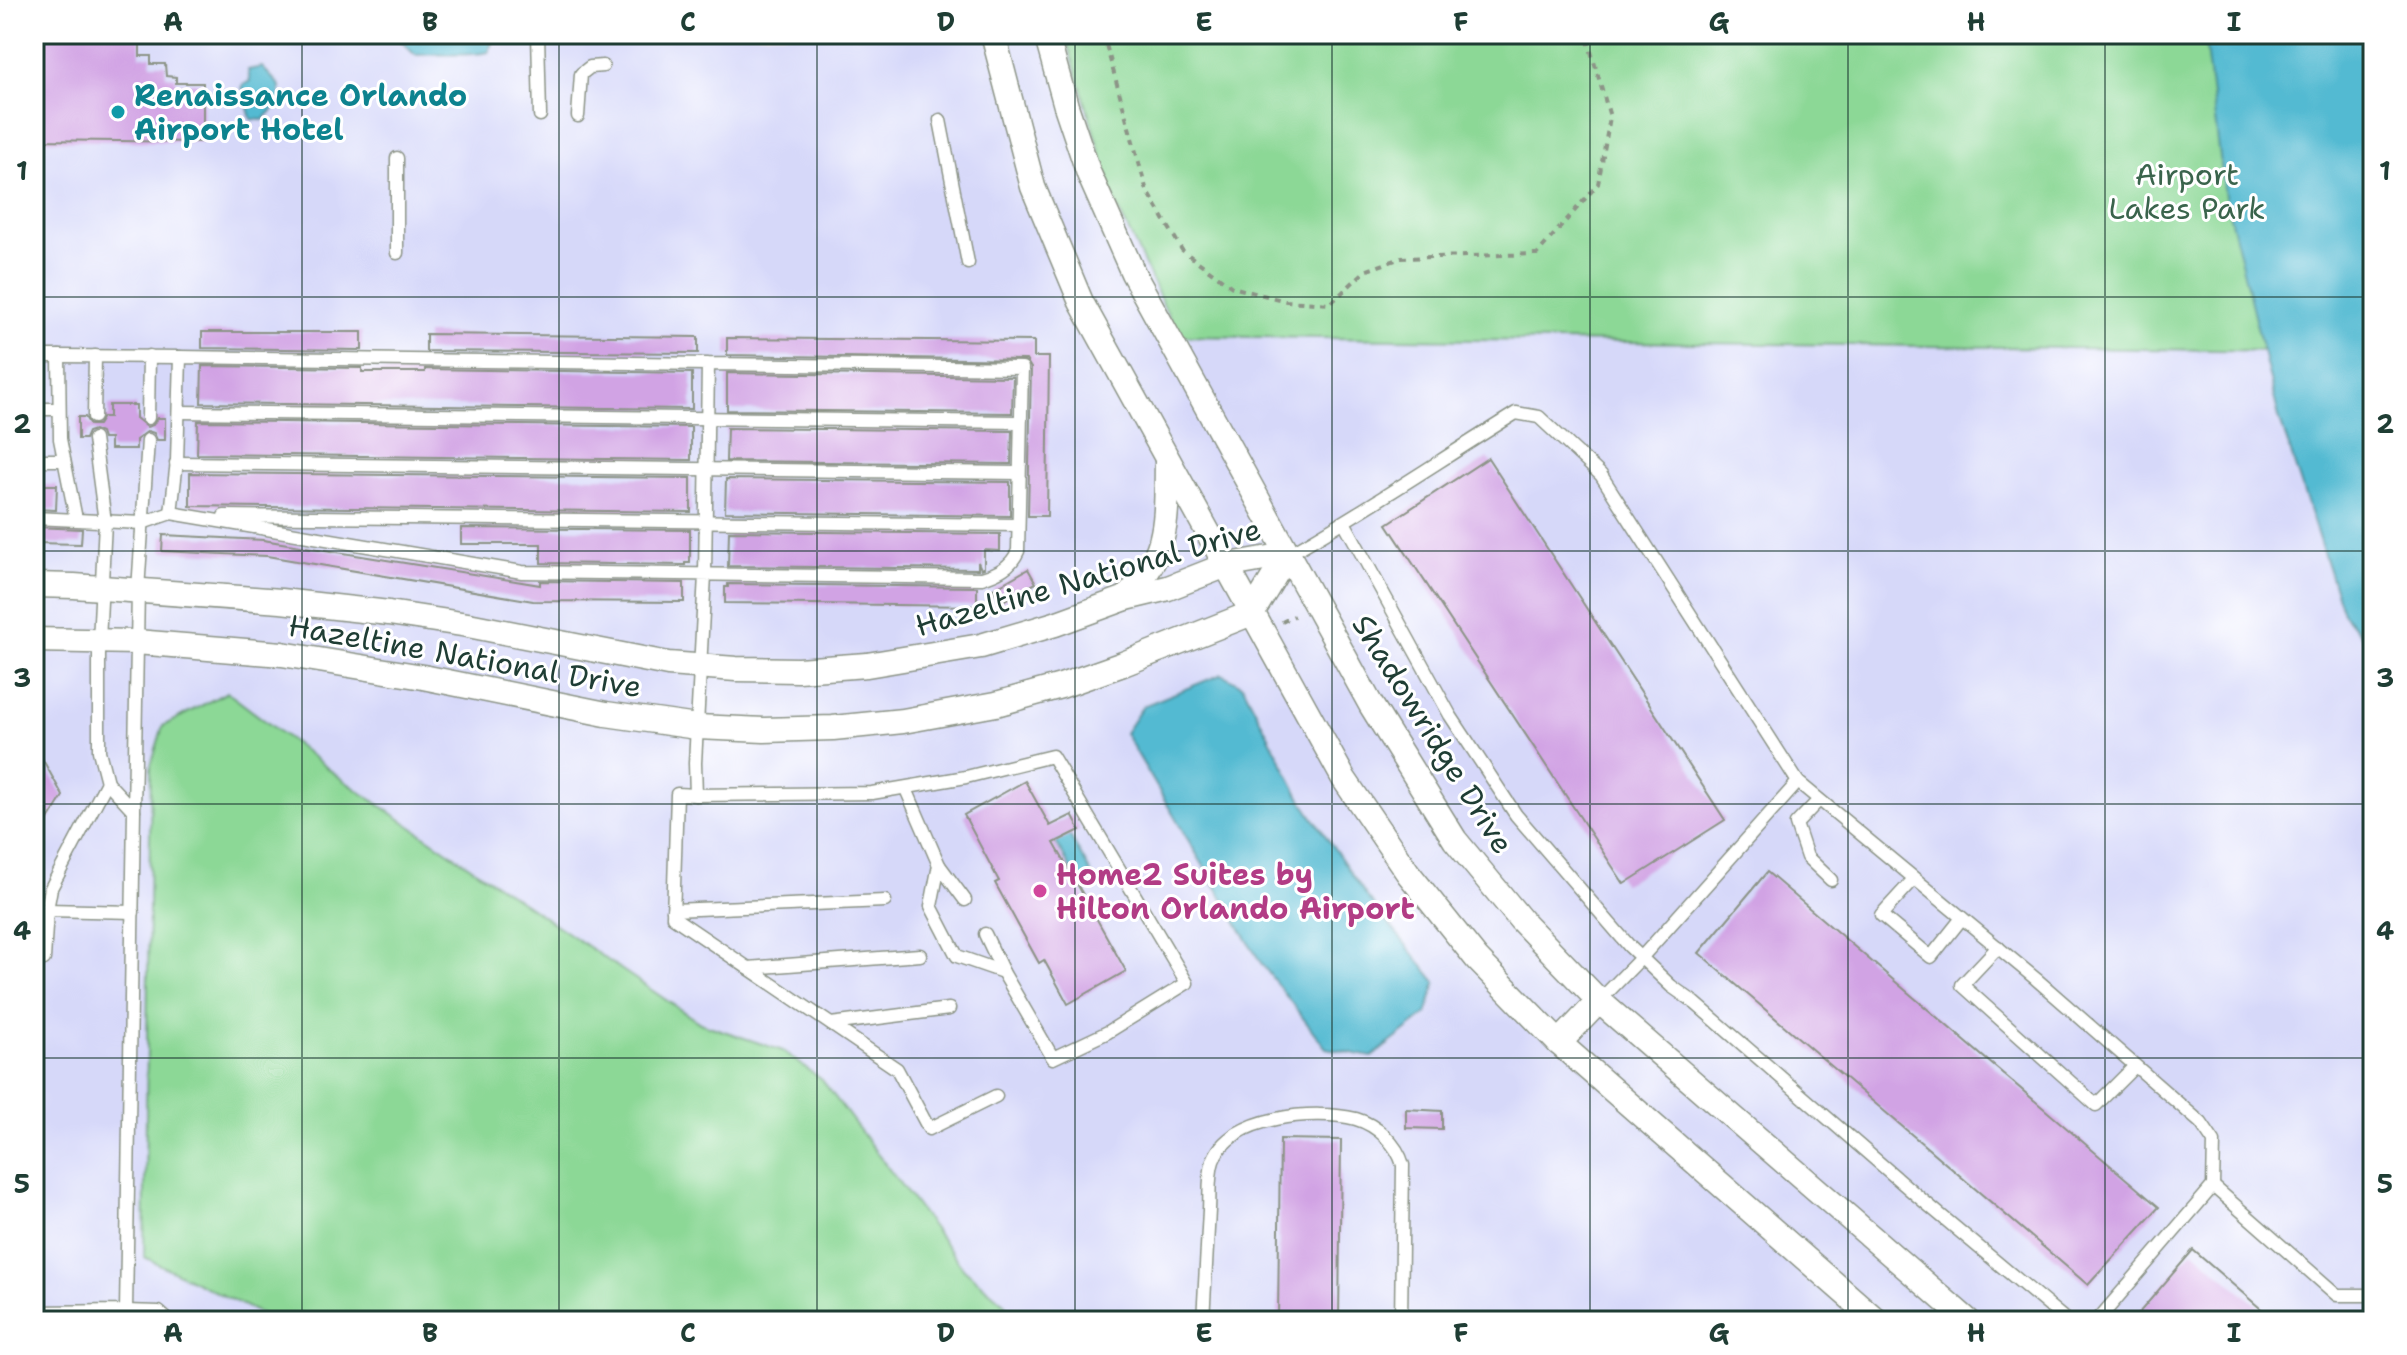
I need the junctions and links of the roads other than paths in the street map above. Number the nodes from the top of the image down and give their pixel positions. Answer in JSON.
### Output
{"nodes":[{"id":1,"x":186,"y":34,"type":"edge"},
{"id":2,"x":215,"y":34,"type":"edge"},
{"id":3,"x":538,"y":34,"type":"edge"},
{"id":4,"x":993,"y":34,"type":"edge"},
{"id":5,"x":1046,"y":34,"type":"edge"},
{"id":6,"x":603,"y":66,"type":"dead end"},
{"id":7,"x":540,"y":115,"type":"dead end"},
{"id":8,"x":578,"y":116,"type":"dead end"},
{"id":9,"x":940,"y":120,"type":"dead end"},
{"id":10,"x":397,"y":158,"type":"dead end"},
{"id":11,"x":397,"y":253,"type":"dead end"},
{"id":12,"x":968,"y":263,"type":"dead end"},
{"id":13,"x":34,"y":356,"type":"edge"},
{"id":14,"x":59,"y":356,"type":"junction"},
{"id":15,"x":95,"y":356,"type":"junction"},
{"id":16,"x":149,"y":356,"type":"junction"},
{"id":17,"x":180,"y":357,"type":"junction"},
{"id":18,"x":708,"y":364,"type":"junction"},
{"id":19,"x":34,"y":409,"type":"edge"},
{"id":20,"x":58,"y":409,"type":"junction"},
{"id":21,"x":179,"y":412,"type":"junction"},
{"id":22,"x":94,"y":417,"type":"dead end"},
{"id":23,"x":148,"y":418,"type":"dead end"},
{"id":24,"x":707,"y":419,"type":"junction"},
{"id":25,"x":1020,"y":422,"type":"junction"},
{"id":26,"x":94,"y":439,"type":"dead end"},
{"id":27,"x":148,"y":440,"type":"dead end"},
{"id":28,"x":34,"y":460,"type":"edge"},
{"id":29,"x":64,"y":460,"type":"junction"},
{"id":30,"x":1167,"y":460,"type":"junction"},
{"id":31,"x":176,"y":463,"type":"junction"},
{"id":32,"x":707,"y":469,"type":"junction"},
{"id":33,"x":1019,"y":473,"type":"junction"},
{"id":34,"x":171,"y":513,"type":"junction"},
{"id":35,"x":185,"y":515,"type":"junction"},
{"id":36,"x":34,"y":518,"type":"edge"},
{"id":37,"x":76,"y":519,"type":"junction"},
{"id":38,"x":706,"y":521,"type":"junction"},
{"id":39,"x":105,"y":522,"type":"junction"},
{"id":40,"x":1344,"y":522,"type":"junction"},
{"id":41,"x":142,"y":523,"type":"junction"},
{"id":42,"x":1018,"y":525,"type":"junction"},
{"id":43,"x":1287,"y":555,"type":"junction"},
{"id":44,"x":1224,"y":566,"type":"junction"},
{"id":45,"x":705,"y":575,"type":"junction"},
{"id":46,"x":34,"y":585,"type":"edge"},
{"id":47,"x":102,"y":588,"type":"junction"},
{"id":48,"x":138,"y":590,"type":"junction"},
{"id":49,"x":1126,"y":598,"type":"junction"},
{"id":50,"x":1252,"y":613,"type":"junction"},
{"id":51,"x":34,"y":640,"type":"edge"},
{"id":52,"x":99,"y":641,"type":"junction"},
{"id":53,"x":136,"y":642,"type":"junction"},
{"id":54,"x":700,"y":667,"type":"junction"},
{"id":55,"x":697,"y":727,"type":"junction"},
{"id":56,"x":107,"y":782,"type":"junction"},
{"id":57,"x":1798,"y":782,"type":"junction"},
{"id":58,"x":906,"y":789,"type":"junction"},
{"id":59,"x":696,"y":795,"type":"junction"},
{"id":60,"x":1819,"y":800,"type":"junction"},
{"id":61,"x":134,"y":811,"type":"junction"},
{"id":62,"x":939,"y":865,"type":"junction"},
{"id":63,"x":1914,"y":879,"type":"junction"},
{"id":64,"x":1831,"y":880,"type":"dead end"},
{"id":65,"x":965,"y":900,"type":"dead end"},
{"id":66,"x":885,"y":901,"type":"dead end"},
{"id":67,"x":47,"y":910,"type":"junction"},
{"id":68,"x":673,"y":910,"type":"junction"},
{"id":69,"x":133,"y":912,"type":"junction"},
{"id":70,"x":1962,"y":918,"type":"junction"},
{"id":71,"x":985,"y":934,"type":"dead end"},
{"id":72,"x":1998,"y":947,"type":"junction"},
{"id":73,"x":920,"y":955,"type":"dead end"},
{"id":74,"x":1641,"y":958,"type":"junction"},
{"id":75,"x":44,"y":959,"type":"dead end"},
{"id":76,"x":748,"y":968,"type":"junction"},
{"id":77,"x":1003,"y":972,"type":"junction"},
{"id":78,"x":1599,"y":1001,"type":"junction"},
{"id":79,"x":949,"y":1009,"type":"dead end"},
{"id":80,"x":831,"y":1024,"type":"junction"},
{"id":81,"x":1559,"y":1043,"type":"junction"},
{"id":82,"x":2135,"y":1066,"type":"junction"},
{"id":83,"x":996,"y":1096,"type":"dead end"},
{"id":84,"x":2213,"y":1186,"type":"junction"},
{"id":85,"x":2373,"y":1295,"type":"edge"},
{"id":86,"x":126,"y":1311,"type":"junction"},
{"id":87,"x":34,"y":1312,"type":"edge"},
{"id":88,"x":169,"y":1321,"type":"edge"},
{"id":89,"x":1203,"y":1321,"type":"edge"},
{"id":90,"x":1401,"y":1321,"type":"edge"},
{"id":91,"x":1877,"y":1321,"type":"edge"},
{"id":92,"x":1968,"y":1321,"type":"edge"},
{"id":93,"x":2067,"y":1321,"type":"edge"},
{"id":94,"x":2097,"y":1321,"type":"edge"}],
"edges":[{"from":1,"to":2,"type":"lane"},
{"from":3,"to":7,"type":"lane"},
{"from":4,"to":30,"type":"street"},
{"from":5,"to":43,"type":"street","name":"Shadowridge Drive"},
{"from":6,"to":8,"type":"lane"},
{"from":9,"to":12,"type":"lane"},
{"from":10,"to":11,"type":"lane"},
{"from":13,"to":14,"type":"lane"},
{"from":14,"to":15,"type":"lane"},
{"from":14,"to":20,"type":"lane"},
{"from":15,"to":16,"type":"lane"},
{"from":15,"to":22,"type":"lane"},
{"from":16,"to":17,"type":"lane"},
{"from":16,"to":23,"type":"lane"},
{"from":17,"to":18,"type":"lane"},
{"from":17,"to":21,"type":"lane"},
{"from":18,"to":24,"type":"lane"},
{"from":18,"to":25,"type":"lane"},
{"from":19,"to":20,"type":"lane"},
{"from":20,"to":29,"type":"lane"},
{"from":21,"to":24,"type":"lane"},
{"from":21,"to":31,"type":"lane"},
{"from":24,"to":25,"type":"lane"},
{"from":24,"to":32,"type":"lane"},
{"from":25,"to":33,"type":"lane"},
{"from":26,"to":39,"type":"lane"},
{"from":27,"to":41,"type":"lane"},
{"from":28,"to":29,"type":"lane"},
{"from":29,"to":37,"type":"lane"},
{"from":30,"to":44,"type":"street"},
{"from":30,"to":49,"type":"street"},
{"from":31,"to":32,"type":"lane"},
{"from":31,"to":34,"type":"lane"},
{"from":32,"to":33,"type":"lane"},
{"from":32,"to":38,"type":"lane"},
{"from":33,"to":42,"type":"lane"},
{"from":34,"to":35,"type":"lane"},
{"from":34,"to":41,"type":"lane"},
{"from":35,"to":38,"type":"lane"},
{"from":35,"to":45,"type":"lane"},
{"from":36,"to":37,"type":"lane"},
{"from":37,"to":39,"type":"lane"},
{"from":38,"to":42,"type":"lane"},
{"from":38,"to":45,"type":"lane"},
{"from":39,"to":41,"type":"lane"},
{"from":39,"to":47,"type":"lane"},
{"from":40,"to":43,"type":"lane"},
{"from":40,"to":57,"type":"lane"},
{"from":40,"to":74,"type":"lane"},
{"from":41,"to":48,"type":"lane"},
{"from":42,"to":45,"type":"lane"},
{"from":43,"to":44,"type":"street","name":"Hazeltine National Drive"},
{"from":43,"to":50,"type":"street","name":"Hazeltine National Drive"},
{"from":43,"to":78,"type":"street","name":"Shadowridge Drive"},
{"from":44,"to":49,"type":"street","name":"Hazeltine National Drive"},
{"from":44,"to":50,"type":"street"},
{"from":45,"to":54,"type":"lane"},
{"from":46,"to":47,"type":"street","name":"Hazeltine National Drive"},
{"from":47,"to":48,"type":"street","name":"Hazeltine National Drive"},
{"from":47,"to":52,"type":"lane"},
{"from":48,"to":53,"type":"lane"},
{"from":48,"to":54,"type":"street","name":"Hazeltine National Drive"},
{"from":49,"to":54,"type":"street","name":"Hazeltine National Drive"},
{"from":50,"to":55,"type":"street","name":"Hazeltine National Drive"},
{"from":50,"to":81,"type":"street"},
{"from":51,"to":52,"type":"street","name":"Hazeltine National Drive"},
{"from":52,"to":53,"type":"street","name":"Hazeltine National Drive"},
{"from":52,"to":56,"type":"lane"},
{"from":53,"to":55,"type":"street","name":"Hazeltine National Drive"},
{"from":53,"to":61,"type":"lane"},
{"from":54,"to":55,"type":"lane"},
{"from":55,"to":59,"type":"lane"},
{"from":56,"to":61,"type":"lane"},
{"from":56,"to":67,"type":"lane"},
{"from":57,"to":60,"type":"lane"},
{"from":57,"to":74,"type":"lane"},
{"from":58,"to":59,"type":"lane"},
{"from":58,"to":62,"type":"lane"},
{"from":58,"to":77,"type":"lane"},
{"from":59,"to":68,"type":"lane"},
{"from":60,"to":63,"type":"lane"},
{"from":60,"to":64,"type":"lane"},
{"from":61,"to":69,"type":"lane"},
{"from":62,"to":65,"type":"lane"},
{"from":62,"to":77,"type":"lane"},
{"from":63,"to":70,"type":"lane"},
{"from":63,"to":70,"type":"lane"},
{"from":66,"to":68,"type":"lane"},
{"from":67,"to":69,"type":"lane"},
{"from":67,"to":75,"type":"lane"},
{"from":68,"to":76,"type":"lane"},
{"from":69,"to":86,"type":"lane"},
{"from":70,"to":72,"type":"lane"},
{"from":71,"to":77,"type":"lane"},
{"from":72,"to":82,"type":"lane"},
{"from":72,"to":82,"type":"lane"},
{"from":73,"to":76,"type":"lane"},
{"from":74,"to":78,"type":"lane"},
{"from":74,"to":93,"type":"lane"},
{"from":76,"to":80,"type":"lane"},
{"from":78,"to":81,"type":"street"},
{"from":78,"to":92,"type":"street","name":"Shadowridge Drive"},
{"from":79,"to":80,"type":"lane"},
{"from":80,"to":83,"type":"lane"},
{"from":81,"to":91,"type":"street"},
{"from":82,"to":84,"type":"lane"},
{"from":84,"to":85,"type":"lane"},
{"from":84,"to":94,"type":"lane"},
{"from":86,"to":87,"type":"lane"},
{"from":86,"to":88,"type":"lane"},
{"from":89,"to":90,"type":"lane"}]}
